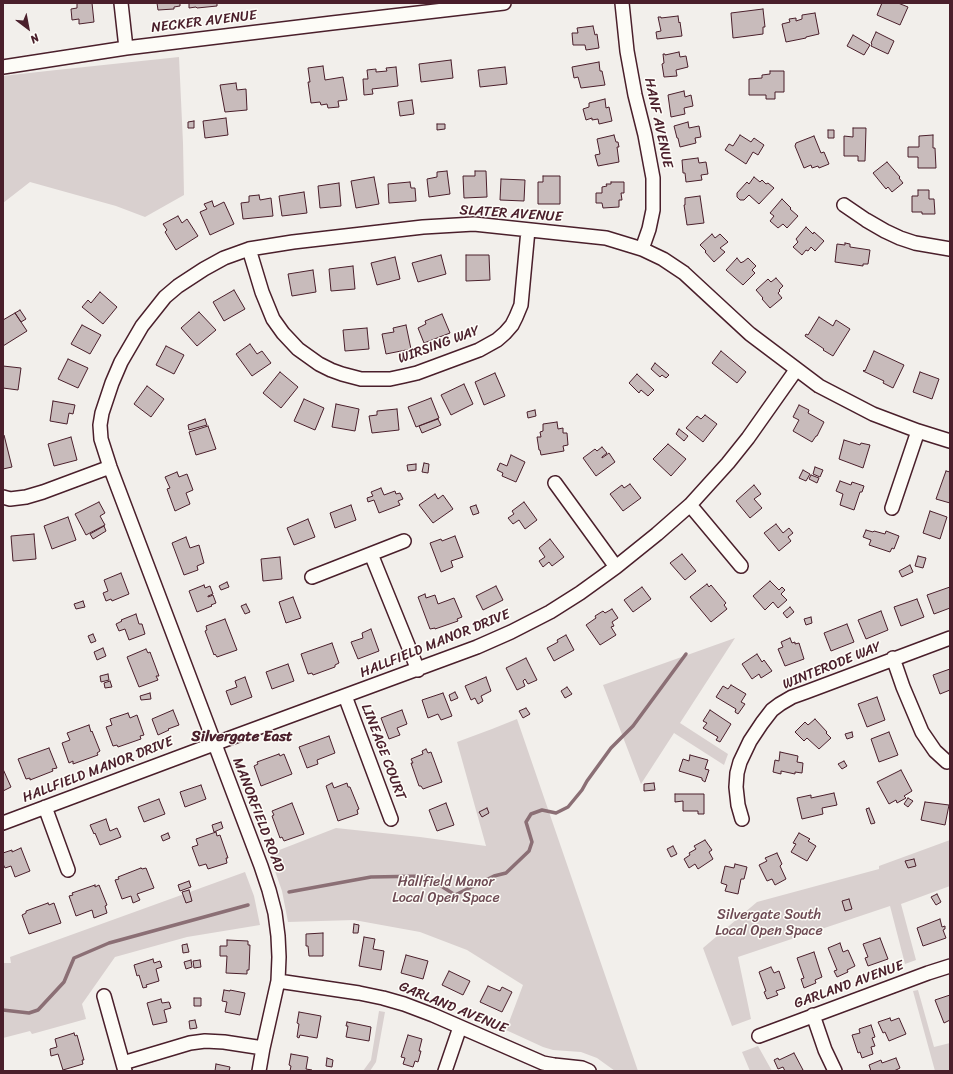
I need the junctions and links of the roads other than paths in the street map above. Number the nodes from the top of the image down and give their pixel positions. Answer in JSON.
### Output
{"nodes":[{"id":1,"x":121,"y":3,"type":"edge"},
{"id":2,"x":504,"y":3,"type":"edge"},
{"id":3,"x":622,"y":3,"type":"edge"},
{"id":4,"x":126,"y":48,"type":"junction"},
{"id":5,"x":3,"y":67,"type":"edge"},
{"id":6,"x":844,"y":205,"type":"dead end"},
{"id":7,"x":528,"y":230,"type":"junction"},
{"id":8,"x":249,"y":249,"type":"junction"},
{"id":9,"x":642,"y":249,"type":"junction"},
{"id":10,"x":950,"y":249,"type":"edge"},
{"id":11,"x":796,"y":370,"type":"junction"},
{"id":12,"x":918,"y":431,"type":"junction"},
{"id":13,"x":950,"y":441,"type":"edge"},
{"id":14,"x":110,"y":467,"type":"junction"},
{"id":15,"x":554,"y":483,"type":"dead end"},
{"id":16,"x":3,"y":498,"type":"edge"},
{"id":17,"x":690,"y":505,"type":"junction"},
{"id":18,"x":892,"y":508,"type":"dead end"},
{"id":19,"x":404,"y":541,"type":"dead end"},
{"id":20,"x":371,"y":554,"type":"junction"},
{"id":21,"x":616,"y":566,"type":"junction"},
{"id":22,"x":741,"y":566,"type":"dead end"},
{"id":23,"x":312,"y":577,"type":"dead end"},
{"id":24,"x":950,"y":638,"type":"edge"},
{"id":25,"x":893,"y":658,"type":"junction"},
{"id":26,"x":418,"y":670,"type":"junction"},
{"id":27,"x":344,"y":696,"type":"junction"},
{"id":28,"x":214,"y":744,"type":"junction"},
{"id":29,"x":947,"y":762,"type":"dead end"},
{"id":30,"x":45,"y":807,"type":"junction"},
{"id":31,"x":392,"y":819,"type":"dead end"},
{"id":32,"x":742,"y":819,"type":"dead end"},
{"id":33,"x":3,"y":823,"type":"edge"},
{"id":34,"x":68,"y":870,"type":"dead end"},
{"id":35,"x":950,"y":966,"type":"edge"},
{"id":36,"x":278,"y":981,"type":"junction"},
{"id":37,"x":104,"y":996,"type":"dead end"},
{"id":38,"x":813,"y":1015,"type":"junction"},
{"id":39,"x":460,"y":1027,"type":"junction"},
{"id":40,"x":759,"y":1036,"type":"dead end"},
{"id":41,"x":263,"y":1048,"type":"junction"},
{"id":42,"x":124,"y":1067,"type":"edge"},
{"id":43,"x":259,"y":1071,"type":"edge"},
{"id":44,"x":445,"y":1071,"type":"edge"},
{"id":45,"x":589,"y":1071,"type":"edge"},
{"id":46,"x":835,"y":1071,"type":"edge"}],
"edges":[{"from":1,"to":4,"type":"street"},
{"from":2,"to":4,"type":"street","name":"NECKER AVENUE"},
{"from":3,"to":9,"type":"street","name":"HANF AVENUE"},
{"from":4,"to":5,"type":"street","name":"NECKER AVENUE"},
{"from":6,"to":10,"type":"street"},
{"from":7,"to":8,"type":"street","name":"SLATER AVENUE"},
{"from":7,"to":8,"type":"street","name":"WIRSING WAY"},
{"from":7,"to":9,"type":"street","name":"SLATER AVENUE"},
{"from":8,"to":14,"type":"street","name":"SLATER AVENUE"},
{"from":9,"to":11,"type":"street","name":"SLATER AVENUE"},
{"from":11,"to":12,"type":"street","name":"SLATER AVENUE"},
{"from":11,"to":17,"type":"street","name":"HALLFIELD MANOR DRIVE"},
{"from":12,"to":13,"type":"street","name":"SLATER AVENUE"},
{"from":12,"to":18,"type":"street"},
{"from":14,"to":16,"type":"street"},
{"from":14,"to":28,"type":"street","name":"MANORFIELD ROAD"},
{"from":15,"to":21,"type":"street"},
{"from":17,"to":21,"type":"street","name":"HALLFIELD MANOR DRIVE"},
{"from":17,"to":22,"type":"street"},
{"from":19,"to":20,"type":"street"},
{"from":20,"to":23,"type":"street"},
{"from":20,"to":26,"type":"street"},
{"from":21,"to":26,"type":"street","name":"HALLFIELD MANOR DRIVE"},
{"from":24,"to":25,"type":"street","name":"WINTERODE WAY"},
{"from":25,"to":29,"type":"street"},
{"from":25,"to":32,"type":"street","name":"WINTERODE WAY"},
{"from":26,"to":27,"type":"street","name":"HALLFIELD MANOR DRIVE"},
{"from":27,"to":28,"type":"street","name":"HALLFIELD MANOR DRIVE"},
{"from":27,"to":31,"type":"street","name":"LINEAGE COURT"},
{"from":28,"to":30,"type":"street","name":"HALLFIELD MANOR DRIVE"},
{"from":28,"to":36,"type":"street","name":"MANORFIELD ROAD"},
{"from":30,"to":33,"type":"street","name":"HALLFIELD MANOR DRIVE"},
{"from":30,"to":34,"type":"street"},
{"from":35,"to":38,"type":"street","name":"GARLAND AVENUE"},
{"from":36,"to":39,"type":"street","name":"GARLAND AVENUE"},
{"from":36,"to":41,"type":"street","name":"MANORFIELD ROAD"},
{"from":37,"to":42,"type":"street"},
{"from":38,"to":40,"type":"street","name":"GARLAND AVENUE"},
{"from":38,"to":46,"type":"street"},
{"from":39,"to":44,"type":"street"},
{"from":39,"to":45,"type":"street","name":"GARLAND AVENUE"},
{"from":41,"to":42,"type":"street"},
{"from":41,"to":43,"type":"street","name":"MANORFIELD ROAD"}]}
